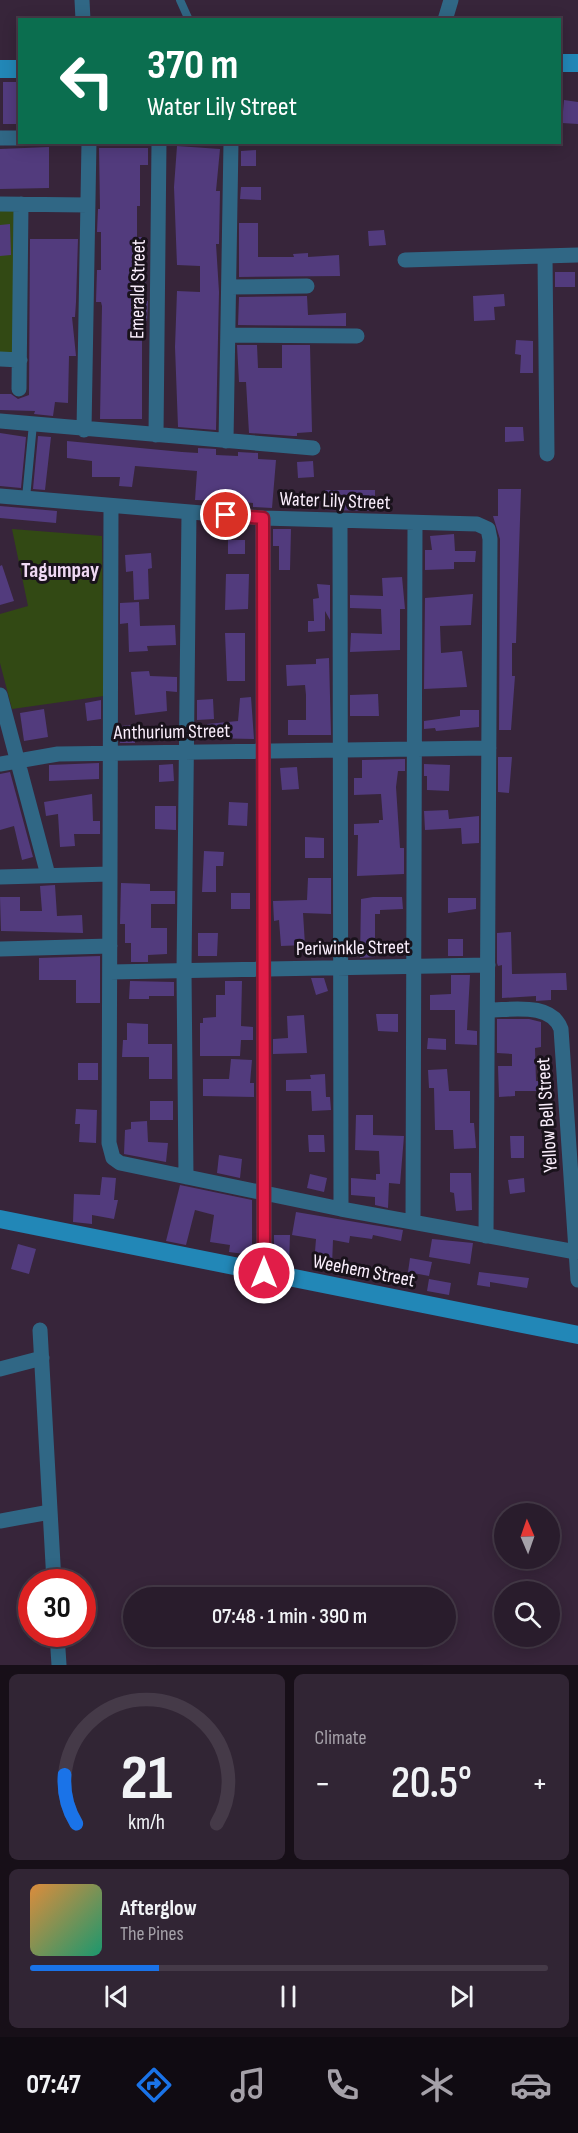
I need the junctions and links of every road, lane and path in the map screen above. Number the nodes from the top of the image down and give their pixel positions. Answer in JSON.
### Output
{"nodes":[{"id":1,"x":82,"y":0,"type":"edge"},
{"id":2,"x":180,"y":0,"type":"edge"},
{"id":3,"x":450,"y":0,"type":"edge"},
{"id":4,"x":83,"y":18,"type":"edge"},
{"id":5,"x":188,"y":18,"type":"edge"},
{"id":6,"x":446,"y":18,"type":"edge"},
{"id":7,"x":561,"y":63,"type":"edge"},
{"id":8,"x":578,"y":63,"type":"edge"},
{"id":9,"x":0,"y":69,"type":"edge"},
{"id":10,"x":18,"y":69,"type":"edge"},
{"id":11,"x":0,"y":138,"type":"edge"},
{"id":12,"x":18,"y":138,"type":"edge"},
{"id":13,"x":89,"y":144,"type":"edge"},
{"id":14,"x":159,"y":144,"type":"edge"},
{"id":15,"x":231,"y":144,"type":"edge"},
{"id":16,"x":0,"y":204,"type":"edge"},
{"id":17,"x":21,"y":204,"type":"junction"},
{"id":18,"x":88,"y":205,"type":"junction"},
{"id":19,"x":578,"y":255,"type":"edge"},
{"id":20,"x":545,"y":256,"type":"junction"},
{"id":21,"x":405,"y":260,"type":"dead end"},
{"id":22,"x":307,"y":286,"type":"dead end"},
{"id":23,"x":229,"y":287,"type":"junction"},
{"id":24,"x":228,"y":335,"type":"junction"},
{"id":25,"x":357,"y":336,"type":"dead end"},
{"id":26,"x":0,"y":359,"type":"edge"},
{"id":27,"x":20,"y":360,"type":"junction"},
{"id":28,"x":19,"y":389,"type":"dead end"},
{"id":29,"x":0,"y":421,"type":"edge"},
{"id":30,"x":33,"y":424,"type":"junction"},
{"id":31,"x":84,"y":430,"type":"junction"},
{"id":32,"x":156,"y":435,"type":"junction"},
{"id":33,"x":226,"y":441,"type":"junction"},
{"id":34,"x":313,"y":448,"type":"dead end"},
{"id":35,"x":547,"y":454,"type":"dead end"},
{"id":36,"x":0,"y":496,"type":"edge"},
{"id":37,"x":26,"y":498,"type":"junction"},
{"id":38,"x":111,"y":506,"type":"junction"},
{"id":39,"x":189,"y":512,"type":"junction"},
{"id":40,"x":263,"y":518,"type":"junction"},
{"id":41,"x":340,"y":522,"type":"junction"},
{"id":42,"x":415,"y":525,"type":"junction"},
{"id":43,"x":0,"y":695,"type":"edge"},
{"id":44,"x":489,"y":748,"type":"junction"},
{"id":45,"x":415,"y":749,"type":"junction"},
{"id":46,"x":339,"y":750,"type":"junction"},
{"id":47,"x":264,"y":751,"type":"junction"},
{"id":48,"x":186,"y":752,"type":"junction"},
{"id":49,"x":110,"y":753,"type":"junction"},
{"id":50,"x":17,"y":759,"type":"junction"},
{"id":51,"x":0,"y":764,"type":"edge"},
{"id":52,"x":110,"y":874,"type":"junction"},
{"id":53,"x":48,"y":875,"type":"junction"},
{"id":54,"x":0,"y":877,"type":"edge"},
{"id":55,"x":110,"y":946,"type":"junction"},
{"id":56,"x":0,"y":949,"type":"edge"},
{"id":57,"x":488,"y":965,"type":"junction"},
{"id":58,"x":414,"y":966,"type":"junction"},
{"id":59,"x":339,"y":968,"type":"junction"},
{"id":60,"x":262,"y":969,"type":"junction"},
{"id":61,"x":184,"y":971,"type":"junction"},
{"id":62,"x":110,"y":972,"type":"junction"},
{"id":63,"x":488,"y":1010,"type":"junction"},
{"id":64,"x":186,"y":1177,"type":"junction"},
{"id":65,"x":263,"y":1193,"type":"junction"},
{"id":66,"x":341,"y":1209,"type":"junction"},
{"id":67,"x":0,"y":1219,"type":"edge"},
{"id":68,"x":413,"y":1222,"type":"junction"},
{"id":69,"x":486,"y":1236,"type":"junction"},
{"id":70,"x":576,"y":1252,"type":"junction"},
{"id":71,"x":264,"y":1273,"type":"junction"},
{"id":72,"x":578,"y":1280,"type":"edge"},
{"id":73,"x":40,"y":1330,"type":"dead end"},
{"id":74,"x":578,"y":1335,"type":"edge"},
{"id":75,"x":42,"y":1358,"type":"junction"},
{"id":76,"x":0,"y":1369,"type":"edge"},
{"id":77,"x":50,"y":1512,"type":"junction"},
{"id":78,"x":0,"y":1521,"type":"edge"},
{"id":79,"x":53,"y":1569,"type":"edge"},
{"id":80,"x":58,"y":1647,"type":"edge"},
{"id":81,"x":59,"y":1665,"type":"edge"}],
"edges":[{"from":1,"to":4,"type":"street"},
{"from":2,"to":5,"type":"lane"},
{"from":3,"to":6,"type":"street"},
{"from":7,"to":8,"type":"street"},
{"from":9,"to":10,"type":"street"},
{"from":11,"to":12,"type":"street"},
{"from":13,"to":18,"type":"street"},
{"from":14,"to":32,"type":"street","name":"Emerald Street"},
{"from":15,"to":23,"type":"street"},
{"from":16,"to":17,"type":"street"},
{"from":17,"to":18,"type":"street"},
{"from":17,"to":27,"type":"street"},
{"from":18,"to":31,"type":"street"},
{"from":19,"to":20,"type":"street"},
{"from":20,"to":21,"type":"street"},
{"from":20,"to":35,"type":"street"},
{"from":22,"to":23,"type":"street"},
{"from":23,"to":24,"type":"street"},
{"from":24,"to":25,"type":"street"},
{"from":24,"to":33,"type":"street"},
{"from":26,"to":27,"type":"street"},
{"from":27,"to":28,"type":"street"},
{"from":29,"to":30,"type":"street"},
{"from":30,"to":31,"type":"street"},
{"from":30,"to":37,"type":"lane"},
{"from":31,"to":32,"type":"street"},
{"from":32,"to":33,"type":"street"},
{"from":33,"to":34,"type":"street"},
{"from":36,"to":37,"type":"street","name":"Water Lily Street"},
{"from":37,"to":38,"type":"street","name":"Water Lily Street"},
{"from":38,"to":39,"type":"street","name":"Water Lily Street"},
{"from":38,"to":49,"type":"street"},
{"from":39,"to":40,"type":"street","name":"Water Lily Street"},
{"from":39,"to":48,"type":"street"},
{"from":40,"to":41,"type":"street","name":"Water Lily Street"},
{"from":40,"to":47,"type":"street"},
{"from":41,"to":42,"type":"street","name":"Water Lily Street"},
{"from":41,"to":46,"type":"street"},
{"from":42,"to":44,"type":"street","name":"Water Lily Street"},
{"from":42,"to":45,"type":"street"},
{"from":43,"to":50,"type":"street"},
{"from":44,"to":45,"type":"street","name":"Anthurium Street"},
{"from":44,"to":57,"type":"street"},
{"from":45,"to":46,"type":"street","name":"Anthurium Street"},
{"from":45,"to":58,"type":"street"},
{"from":46,"to":47,"type":"street","name":"Anthurium Street"},
{"from":46,"to":59,"type":"street"},
{"from":47,"to":48,"type":"street","name":"Anthurium Street"},
{"from":47,"to":60,"type":"street"},
{"from":48,"to":49,"type":"street","name":"Anthurium Street"},
{"from":48,"to":61,"type":"street"},
{"from":49,"to":50,"type":"street","name":"Anthurium Street"},
{"from":49,"to":52,"type":"street"},
{"from":50,"to":51,"type":"street","name":"Anthurium Street"},
{"from":50,"to":53,"type":"street"},
{"from":52,"to":53,"type":"street"},
{"from":52,"to":55,"type":"street"},
{"from":53,"to":54,"type":"street"},
{"from":55,"to":56,"type":"street"},
{"from":55,"to":62,"type":"street"},
{"from":57,"to":58,"type":"street","name":"Periwinkle Street"},
{"from":57,"to":63,"type":"street"},
{"from":58,"to":59,"type":"street","name":"Periwinkle Street"},
{"from":58,"to":68,"type":"street"},
{"from":59,"to":60,"type":"street","name":"Periwinkle Street"},
{"from":59,"to":66,"type":"street"},
{"from":60,"to":61,"type":"street","name":"Periwinkle Street"},
{"from":60,"to":65,"type":"street"},
{"from":61,"to":62,"type":"street","name":"Periwinkle Street"},
{"from":61,"to":64,"type":"street"},
{"from":62,"to":64,"type":"street"},
{"from":63,"to":69,"type":"street"},
{"from":63,"to":70,"type":"street","name":"Yellow Bell Street"},
{"from":64,"to":65,"type":"street"},
{"from":65,"to":66,"type":"street"},
{"from":65,"to":71,"type":"street"},
{"from":66,"to":68,"type":"street"},
{"from":67,"to":71,"type":"street","name":"Weehem Street"},
{"from":68,"to":69,"type":"street"},
{"from":69,"to":70,"type":"street"},
{"from":70,"to":72,"type":"street","name":"Yellow Bell Street"},
{"from":71,"to":74,"type":"street","name":"Weehem Street"},
{"from":73,"to":75,"type":"street"},
{"from":75,"to":76,"type":"street"},
{"from":75,"to":77,"type":"street"},
{"from":77,"to":78,"type":"street"},
{"from":77,"to":79,"type":"street"},
{"from":80,"to":81,"type":"street"}]}
